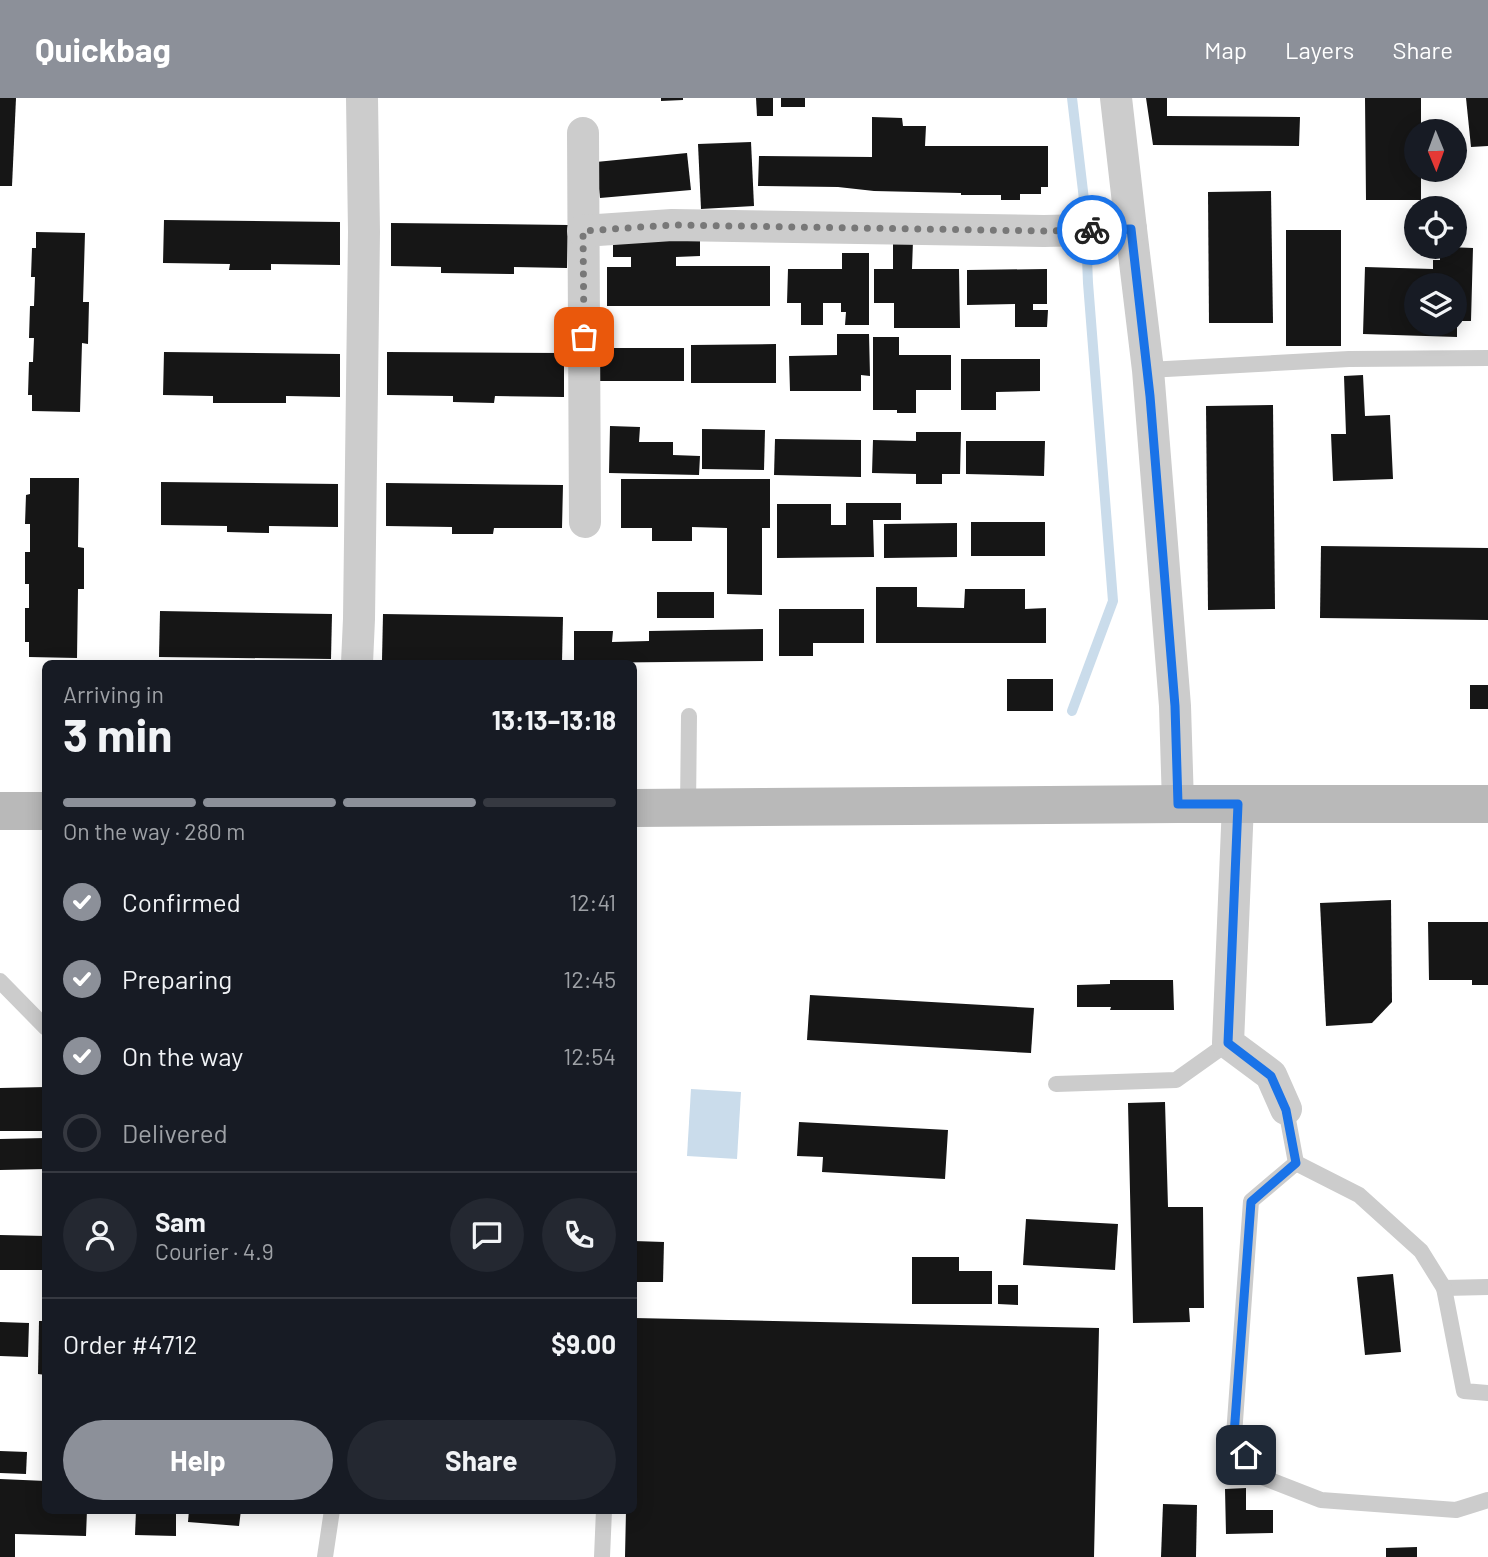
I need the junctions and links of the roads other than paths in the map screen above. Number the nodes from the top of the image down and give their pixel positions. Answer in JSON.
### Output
{"nodes":[{"id":1,"x":362,"y":98,"type":"edge"},
{"id":2,"x":1116,"y":98,"type":"edge"},
{"id":3,"x":583,"y":133,"type":"dead end"},
{"id":4,"x":1131,"y":229,"type":"junction"},
{"id":5,"x":583,"y":231,"type":"junction"},
{"id":6,"x":1488,"y":358,"type":"edge"},
{"id":7,"x":1148,"y":370,"type":"junction"},
{"id":8,"x":585,"y":522,"type":"dead end"},
{"id":9,"x":357,"y":660,"type":"edge"},
{"id":10,"x":689,"y":716,"type":"dead end"},
{"id":11,"x":1178,"y":804,"type":"junction"},
{"id":12,"x":1238,"y":804,"type":"junction"},
{"id":13,"x":1488,"y":804,"type":"edge"},
{"id":14,"x":637,"y":808,"type":"edge"},
{"id":15,"x":688,"y":808,"type":"junction"},
{"id":16,"x":0,"y":811,"type":"edge"},
{"id":17,"x":42,"y":811,"type":"edge"},
{"id":18,"x":0,"y":981,"type":"edge"},
{"id":19,"x":42,"y":1024,"type":"edge"},
{"id":20,"x":1228,"y":1043,"type":"junction"},
{"id":21,"x":1056,"y":1084,"type":"dead end"},
{"id":22,"x":1286,"y":1110,"type":"joint"},
{"id":23,"x":1296,"y":1163,"type":"junction"},
{"id":24,"x":1488,"y":1287,"type":"edge"},
{"id":25,"x":1444,"y":1288,"type":"junction"},
{"id":26,"x":1488,"y":1393,"type":"edge"},
{"id":27,"x":1488,"y":1500,"type":"edge"},
{"id":28,"x":330,"y":1514,"type":"edge"},
{"id":29,"x":604,"y":1514,"type":"edge"},
{"id":30,"x":325,"y":1557,"type":"edge"},
{"id":31,"x":602,"y":1557,"type":"edge"}],
"edges":[{"from":1,"to":9,"type":"street"},
{"from":2,"to":4,"type":"street"},
{"from":3,"to":5,"type":"street"},
{"from":4,"to":5,"type":"street"},
{"from":4,"to":7,"type":"street"},
{"from":5,"to":8,"type":"street"},
{"from":6,"to":7,"type":"lane"},
{"from":7,"to":11,"type":"street"},
{"from":10,"to":15,"type":"lane"},
{"from":11,"to":12,"type":"street"},
{"from":11,"to":15,"type":"street"},
{"from":12,"to":13,"type":"street"},
{"from":12,"to":20,"type":"street"},
{"from":14,"to":15,"type":"street"},
{"from":16,"to":17,"type":"street"},
{"from":18,"to":19,"type":"lane"},
{"from":20,"to":21,"type":"lane"},
{"from":20,"to":22,"type":"street"},
{"from":22,"to":23,"type":"lane"},
{"from":23,"to":25,"type":"lane"},
{"from":23,"to":27,"type":"lane"},
{"from":24,"to":25,"type":"lane"},
{"from":25,"to":26,"type":"lane"},
{"from":28,"to":30,"type":"lane"},
{"from":29,"to":31,"type":"lane"}]}
